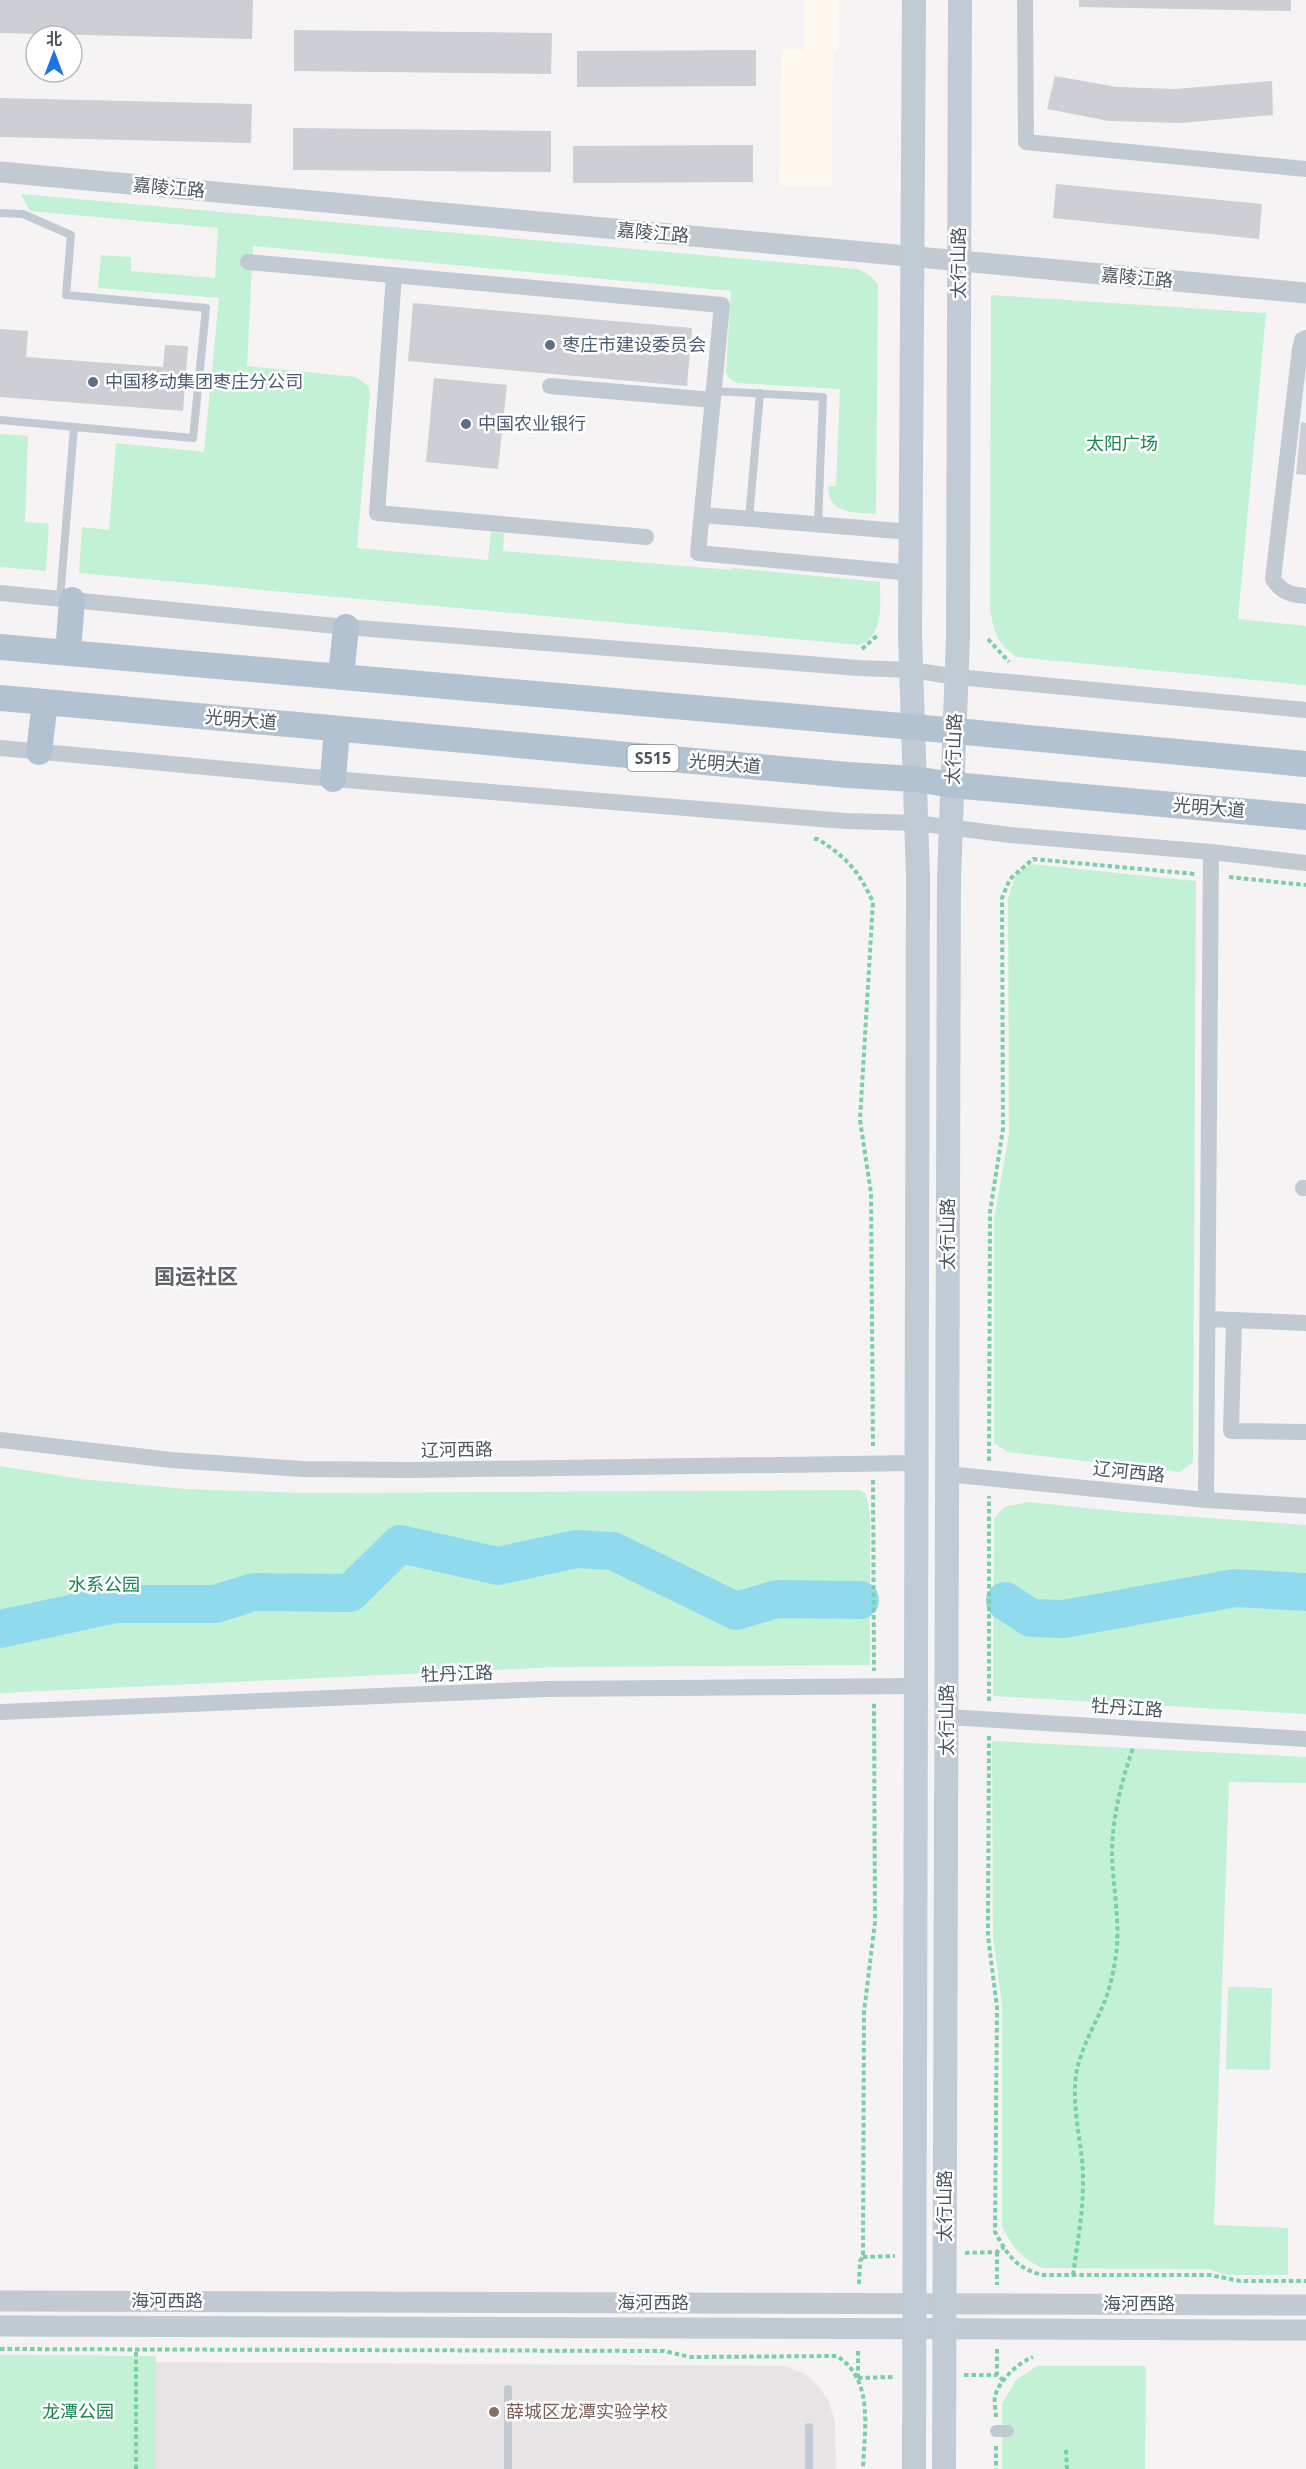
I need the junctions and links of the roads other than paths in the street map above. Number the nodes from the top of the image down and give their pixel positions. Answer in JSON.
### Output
{"nodes":[{"id":1,"x":914,"y":0,"type":"edge"},
{"id":2,"x":960,"y":0,"type":"edge"},
{"id":3,"x":1025,"y":0,"type":"edge"},
{"id":4,"x":1306,"y":169,"type":"edge"},
{"id":5,"x":0,"y":172,"type":"edge"},
{"id":6,"x":0,"y":213,"type":"edge"},
{"id":7,"x":912,"y":258,"type":"junction"},
{"id":8,"x":248,"y":262,"type":"dead end"},
{"id":9,"x":959,"y":262,"type":"junction"},
{"id":10,"x":394,"y":275,"type":"junction"},
{"id":11,"x":1306,"y":293,"type":"edge"},
{"id":12,"x":1306,"y":338,"type":"edge"},
{"id":13,"x":550,"y":386,"type":"dead end"},
{"id":14,"x":760,"y":393,"type":"junction"},
{"id":15,"x":713,"y":396,"type":"junction"},
{"id":16,"x":0,"y":420,"type":"edge"},
{"id":17,"x":74,"y":427,"type":"junction"},
{"id":18,"x":702,"y":515,"type":"junction"},
{"id":19,"x":749,"y":519,"type":"junction"},
{"id":20,"x":818,"y":526,"type":"junction"},
{"id":21,"x":911,"y":532,"type":"junction"},
{"id":22,"x":645,"y":537,"type":"dead end"},
{"id":23,"x":911,"y":573,"type":"junction"},
{"id":24,"x":0,"y":593,"type":"edge"},
{"id":25,"x":1306,"y":596,"type":"edge"},
{"id":26,"x":66,"y":600,"type":"junction"},
{"id":27,"x":346,"y":627,"type":"junction"},
{"id":28,"x":0,"y":647,"type":"edge"},
{"id":29,"x":68,"y":653,"type":"junction"},
{"id":30,"x":911,"y":670,"type":"junction"},
{"id":31,"x":957,"y":676,"type":"junction"},
{"id":32,"x":341,"y":677,"type":"junction"},
{"id":33,"x":0,"y":698,"type":"edge"},
{"id":34,"x":45,"y":702,"type":"junction"},
{"id":35,"x":1306,"y":710,"type":"edge"},
{"id":36,"x":913,"y":727,"type":"junction"},
{"id":37,"x":337,"y":729,"type":"junction"},
{"id":38,"x":955,"y":731,"type":"junction"},
{"id":39,"x":0,"y":748,"type":"edge"},
{"id":40,"x":39,"y":752,"type":"junction"},
{"id":41,"x":1306,"y":764,"type":"edge"},
{"id":42,"x":915,"y":778,"type":"junction"},
{"id":43,"x":333,"y":779,"type":"junction"},
{"id":44,"x":953,"y":785,"type":"junction"},
{"id":45,"x":1306,"y":817,"type":"edge"},
{"id":46,"x":916,"y":823,"type":"junction"},
{"id":47,"x":951,"y":829,"type":"junction"},
{"id":48,"x":1211,"y":852,"type":"junction"},
{"id":49,"x":1306,"y":863,"type":"edge"},
{"id":50,"x":1209,"y":1319,"type":"junction"},
{"id":51,"x":1234,"y":1321,"type":"junction"},
{"id":52,"x":1306,"y":1323,"type":"edge"},
{"id":53,"x":1306,"y":1432,"type":"edge"},
{"id":54,"x":0,"y":1440,"type":"edge"},
{"id":55,"x":916,"y":1463,"type":"junction"},
{"id":56,"x":947,"y":1474,"type":"junction"},
{"id":57,"x":1206,"y":1500,"type":"junction"},
{"id":58,"x":1306,"y":1506,"type":"edge"},
{"id":59,"x":916,"y":1686,"type":"junction"},
{"id":60,"x":0,"y":1712,"type":"edge"},
{"id":61,"x":946,"y":1717,"type":"junction"},
{"id":62,"x":1306,"y":1738,"type":"edge"},
{"id":63,"x":0,"y":2301,"type":"edge"},
{"id":64,"x":914,"y":2304,"type":"junction"},
{"id":65,"x":945,"y":2304,"type":"junction"},
{"id":66,"x":1306,"y":2305,"type":"edge"},
{"id":67,"x":0,"y":2326,"type":"edge"},
{"id":68,"x":914,"y":2328,"type":"junction"},
{"id":69,"x":944,"y":2328,"type":"junction"},
{"id":70,"x":1306,"y":2330,"type":"edge"},
{"id":71,"x":508,"y":2389,"type":"dead end"},
{"id":72,"x":809,"y":2427,"type":"dead end"},
{"id":73,"x":508,"y":2469,"type":"edge"},
{"id":74,"x":808,"y":2469,"type":"edge"},
{"id":75,"x":914,"y":2469,"type":"edge"},
{"id":76,"x":944,"y":2469,"type":"edge"}],
"edges":[{"from":1,"to":7,"type":"main road","name":"太行山路"},
{"from":2,"to":9,"type":"main road","name":"太行山路"},
{"from":3,"to":4,"type":"street"},
{"from":5,"to":7,"type":"street","name":"嘉陵江路"},
{"from":6,"to":17,"type":"lane"},
{"from":7,"to":9,"type":"street","name":"嘉陵江路"},
{"from":7,"to":21,"type":"main road","name":"太行山路"},
{"from":8,"to":10,"type":"street"},
{"from":9,"to":11,"type":"street","name":"嘉陵江路"},
{"from":9,"to":31,"type":"main road","name":"太行山路"},
{"from":10,"to":15,"type":"street"},
{"from":10,"to":22,"type":"street"},
{"from":12,"to":25,"type":"street"},
{"from":13,"to":15,"type":"street"},
{"from":14,"to":15,"type":"lane"},
{"from":14,"to":19,"type":"lane"},
{"from":14,"to":20,"type":"lane"},
{"from":15,"to":18,"type":"street"},
{"from":16,"to":17,"type":"lane"},
{"from":17,"to":26,"type":"lane"},
{"from":18,"to":19,"type":"street"},
{"from":18,"to":23,"type":"street"},
{"from":19,"to":20,"type":"street"},
{"from":20,"to":21,"type":"street"},
{"from":21,"to":23,"type":"main road","name":"太行山路"},
{"from":23,"to":30,"type":"main road","name":"太行山路"},
{"from":24,"to":26,"type":"street"},
{"from":26,"to":27,"type":"street"},
{"from":26,"to":29,"type":"main road"},
{"from":27,"to":30,"type":"street"},
{"from":27,"to":32,"type":"main road"},
{"from":28,"to":29,"type":"main road"},
{"from":29,"to":32,"type":"main road"},
{"from":30,"to":31,"type":"street"},
{"from":30,"to":36,"type":"main road","name":"太行山路"},
{"from":31,"to":35,"type":"street"},
{"from":31,"to":38,"type":"main road","name":"太行山路"},
{"from":32,"to":36,"type":"main road"},
{"from":33,"to":34,"type":"main road","name":"光明大道","number":"S515"},
{"from":34,"to":37,"type":"main road","name":"光明大道","number":"S515"},
{"from":34,"to":40,"type":"main road"},
{"from":36,"to":38,"type":"main road"},
{"from":36,"to":42,"type":"main road","name":"太行山路"},
{"from":37,"to":42,"type":"main road","name":"光明大道","number":"S515"},
{"from":37,"to":43,"type":"main road"},
{"from":38,"to":41,"type":"main road"},
{"from":38,"to":44,"type":"main road","name":"太行山路"},
{"from":39,"to":40,"type":"street"},
{"from":40,"to":43,"type":"street"},
{"from":42,"to":44,"type":"main road","name":"光明大道","number":"S515"},
{"from":42,"to":46,"type":"main road","name":"太行山路"},
{"from":43,"to":46,"type":"street"},
{"from":44,"to":45,"type":"main road","name":"光明大道","number":"S515"},
{"from":44,"to":47,"type":"main road","name":"太行山路"},
{"from":46,"to":47,"type":"street"},
{"from":46,"to":55,"type":"main road","name":"太行山路"},
{"from":47,"to":48,"type":"street"},
{"from":47,"to":56,"type":"main road","name":"太行山路"},
{"from":48,"to":49,"type":"street"},
{"from":48,"to":50,"type":"street"},
{"from":50,"to":51,"type":"street"},
{"from":50,"to":57,"type":"street"},
{"from":51,"to":52,"type":"street"},
{"from":51,"to":53,"type":"street"},
{"from":54,"to":55,"type":"street","name":"辽河西路"},
{"from":55,"to":59,"type":"main road","name":"太行山路"},
{"from":56,"to":57,"type":"street","name":"辽河西路"},
{"from":56,"to":61,"type":"main road","name":"太行山路"},
{"from":57,"to":58,"type":"street","name":"辽河西路"},
{"from":59,"to":60,"type":"street","name":"牡丹江路"},
{"from":59,"to":64,"type":"main road","name":"太行山路"},
{"from":61,"to":62,"type":"street","name":"牡丹江路"},
{"from":61,"to":65,"type":"main road","name":"太行山路"},
{"from":63,"to":64,"type":"street","name":"海河西路"},
{"from":64,"to":65,"type":"street","name":"海河西路"},
{"from":64,"to":68,"type":"main road","name":"太行山路"},
{"from":65,"to":66,"type":"street","name":"海河西路"},
{"from":65,"to":69,"type":"main road","name":"太行山路"},
{"from":67,"to":68,"type":"street","name":"海河西路"},
{"from":68,"to":69,"type":"street","name":"海河西路"},
{"from":68,"to":75,"type":"main road","name":"太行山路"},
{"from":69,"to":70,"type":"street","name":"海河西路"},
{"from":69,"to":76,"type":"main road","name":"太行山路"},
{"from":71,"to":73,"type":"lane"},
{"from":72,"to":74,"type":"lane"}]}
